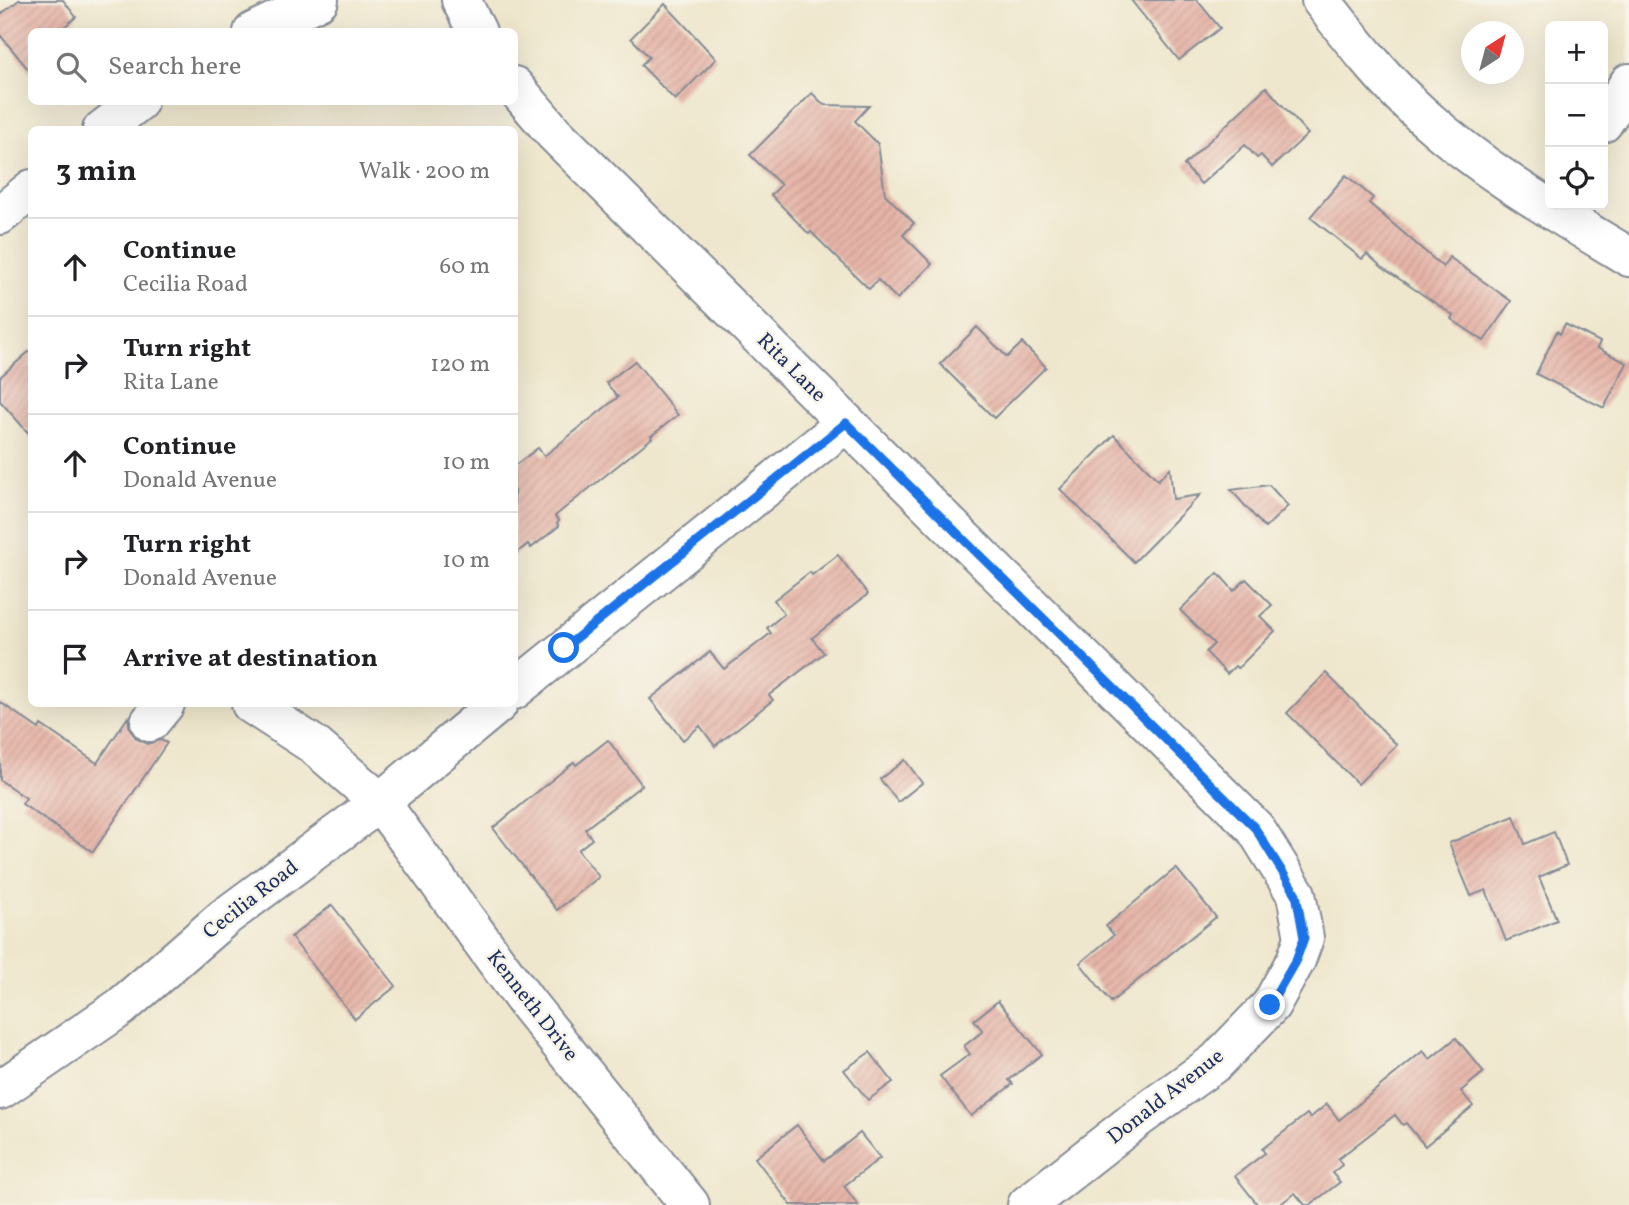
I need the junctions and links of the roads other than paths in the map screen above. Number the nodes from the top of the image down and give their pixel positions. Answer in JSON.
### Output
{"nodes":[{"id":1,"x":319,"y":0,"type":"edge"},
{"id":2,"x":461,"y":0,"type":"edge"},
{"id":3,"x":1321,"y":0,"type":"edge"},
{"id":4,"x":261,"y":28,"type":"edge"},
{"id":5,"x":475,"y":28,"type":"edge"},
{"id":6,"x":1629,"y":83,"type":"edge"},
{"id":7,"x":518,"y":91,"type":"edge"},
{"id":8,"x":134,"y":105,"type":"edge"},
{"id":9,"x":1608,"y":115,"type":"edge"},
{"id":10,"x":107,"y":126,"type":"edge"},
{"id":11,"x":28,"y":192,"type":"edge"},
{"id":12,"x":1545,"y":204,"type":"edge"},
{"id":13,"x":1555,"y":210,"type":"edge"},
{"id":14,"x":1,"y":213,"type":"edge"},
{"id":15,"x":1629,"y":257,"type":"edge"},
{"id":16,"x":846,"y":423,"type":"junction"},
{"id":17,"x":518,"y":687,"type":"edge"},
{"id":18,"x":256,"y":707,"type":"edge"},
{"id":19,"x":494,"y":707,"type":"edge"},
{"id":20,"x":380,"y":802,"type":"junction"},
{"id":21,"x":1296,"y":894,"type":"joint"},
{"id":22,"x":0,"y":1090,"type":"edge"},
{"id":23,"x":690,"y":1205,"type":"edge"},
{"id":24,"x":1027,"y":1205,"type":"edge"}],
"edges":[{"from":1,"to":4,"type":"street"},
{"from":2,"to":5,"type":"street"},
{"from":3,"to":12,"type":"street"},
{"from":6,"to":9,"type":"street"},
{"from":7,"to":16,"type":"street","name":"Rita Lane"},
{"from":8,"to":10,"type":"street"},
{"from":11,"to":14,"type":"street"},
{"from":13,"to":15,"type":"street"},
{"from":16,"to":17,"type":"street"},
{"from":16,"to":21,"type":"street","name":"Rita Lane"},
{"from":18,"to":20,"type":"street","name":"Kenneth Drive"},
{"from":19,"to":20,"type":"street","name":"Cecilia Road"},
{"from":20,"to":22,"type":"street","name":"Cecilia Road"},
{"from":20,"to":23,"type":"street","name":"Kenneth Drive"},
{"from":21,"to":24,"type":"street","name":"Donald Avenue"}]}
